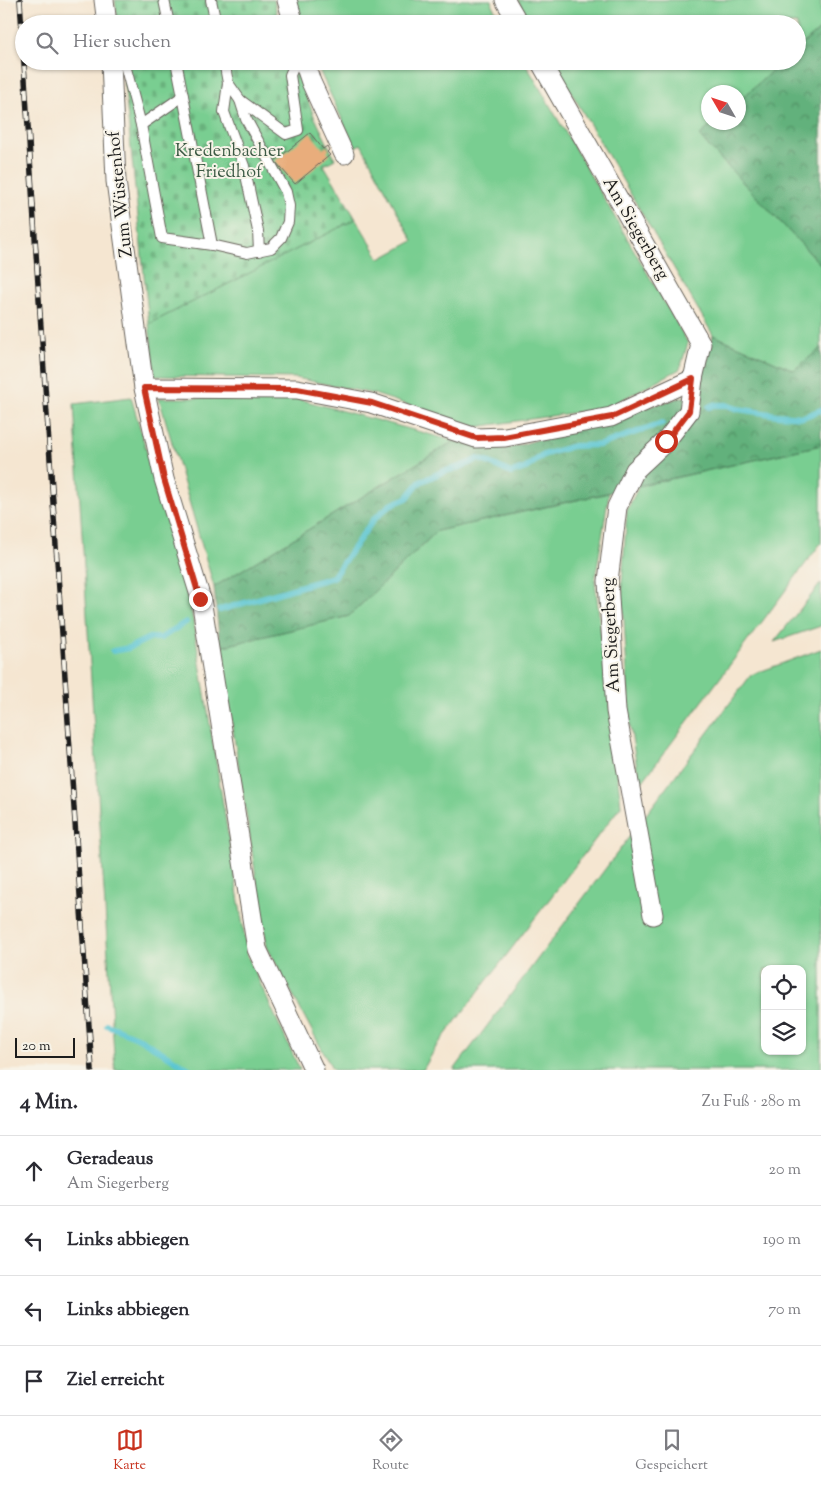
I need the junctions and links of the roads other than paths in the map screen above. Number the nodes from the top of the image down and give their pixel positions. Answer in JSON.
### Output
{"nodes":[{"id":1,"x":106,"y":0,"type":"edge"},
{"id":2,"x":164,"y":0,"type":"edge"},
{"id":3,"x":211,"y":0,"type":"edge"},
{"id":4,"x":287,"y":0,"type":"edge"},
{"id":5,"x":505,"y":0,"type":"edge"},
{"id":6,"x":107,"y":15,"type":"edge"},
{"id":7,"x":111,"y":15,"type":"edge"},
{"id":8,"x":167,"y":15,"type":"edge"},
{"id":9,"x":214,"y":15,"type":"edge"},
{"id":10,"x":291,"y":15,"type":"edge"},
{"id":11,"x":514,"y":15,"type":"edge"},
{"id":12,"x":111,"y":70,"type":"edge"},
{"id":13,"x":126,"y":70,"type":"edge"},
{"id":14,"x":178,"y":70,"type":"edge"},
{"id":15,"x":226,"y":70,"type":"edge"},
{"id":16,"x":292,"y":70,"type":"edge"},
{"id":17,"x":307,"y":70,"type":"edge"},
{"id":18,"x":545,"y":70,"type":"edge"},
{"id":19,"x":228,"y":83,"type":"junction"},
{"id":20,"x":183,"y":96,"type":"junction"},
{"id":21,"x":240,"y":100,"type":"junction"},
{"id":22,"x":141,"y":125,"type":"junction"},
{"id":23,"x":344,"y":154,"type":"dead end"},
{"id":24,"x":212,"y":245,"type":"junction"},
{"id":25,"x":259,"y":251,"type":"junction"},
{"id":26,"x":693,"y":379,"type":"junction"},
{"id":27,"x":144,"y":388,"type":"junction"},
{"id":28,"x":653,"y":915,"type":"dead end"},
{"id":29,"x":314,"y":1070,"type":"edge"}],
"edges":[{"from":1,"to":6,"type":"street"},
{"from":1,"to":7,"type":"lane"},
{"from":2,"to":8,"type":"lane"},
{"from":3,"to":9,"type":"lane"},
{"from":4,"to":10,"type":"street"},
{"from":5,"to":11,"type":"street"},
{"from":12,"to":27,"type":"street","name":"Zum Wüstenhof"},
{"from":13,"to":22,"type":"lane"},
{"from":14,"to":20,"type":"lane"},
{"from":15,"to":19,"type":"lane"},
{"from":16,"to":21,"type":"lane"},
{"from":17,"to":23,"type":"street"},
{"from":18,"to":26,"type":"street","name":"Am Siegerberg"},
{"from":19,"to":21,"type":"lane"},
{"from":19,"to":25,"type":"lane"},
{"from":20,"to":22,"type":"lane"},
{"from":20,"to":24,"type":"lane"},
{"from":21,"to":25,"type":"lane"},
{"from":22,"to":24,"type":"lane"},
{"from":24,"to":25,"type":"lane"},
{"from":26,"to":27,"type":"street"},
{"from":26,"to":28,"type":"street","name":"Am Siegerberg"},
{"from":27,"to":29,"type":"street","name":"Zum Wüstenhof"}]}
